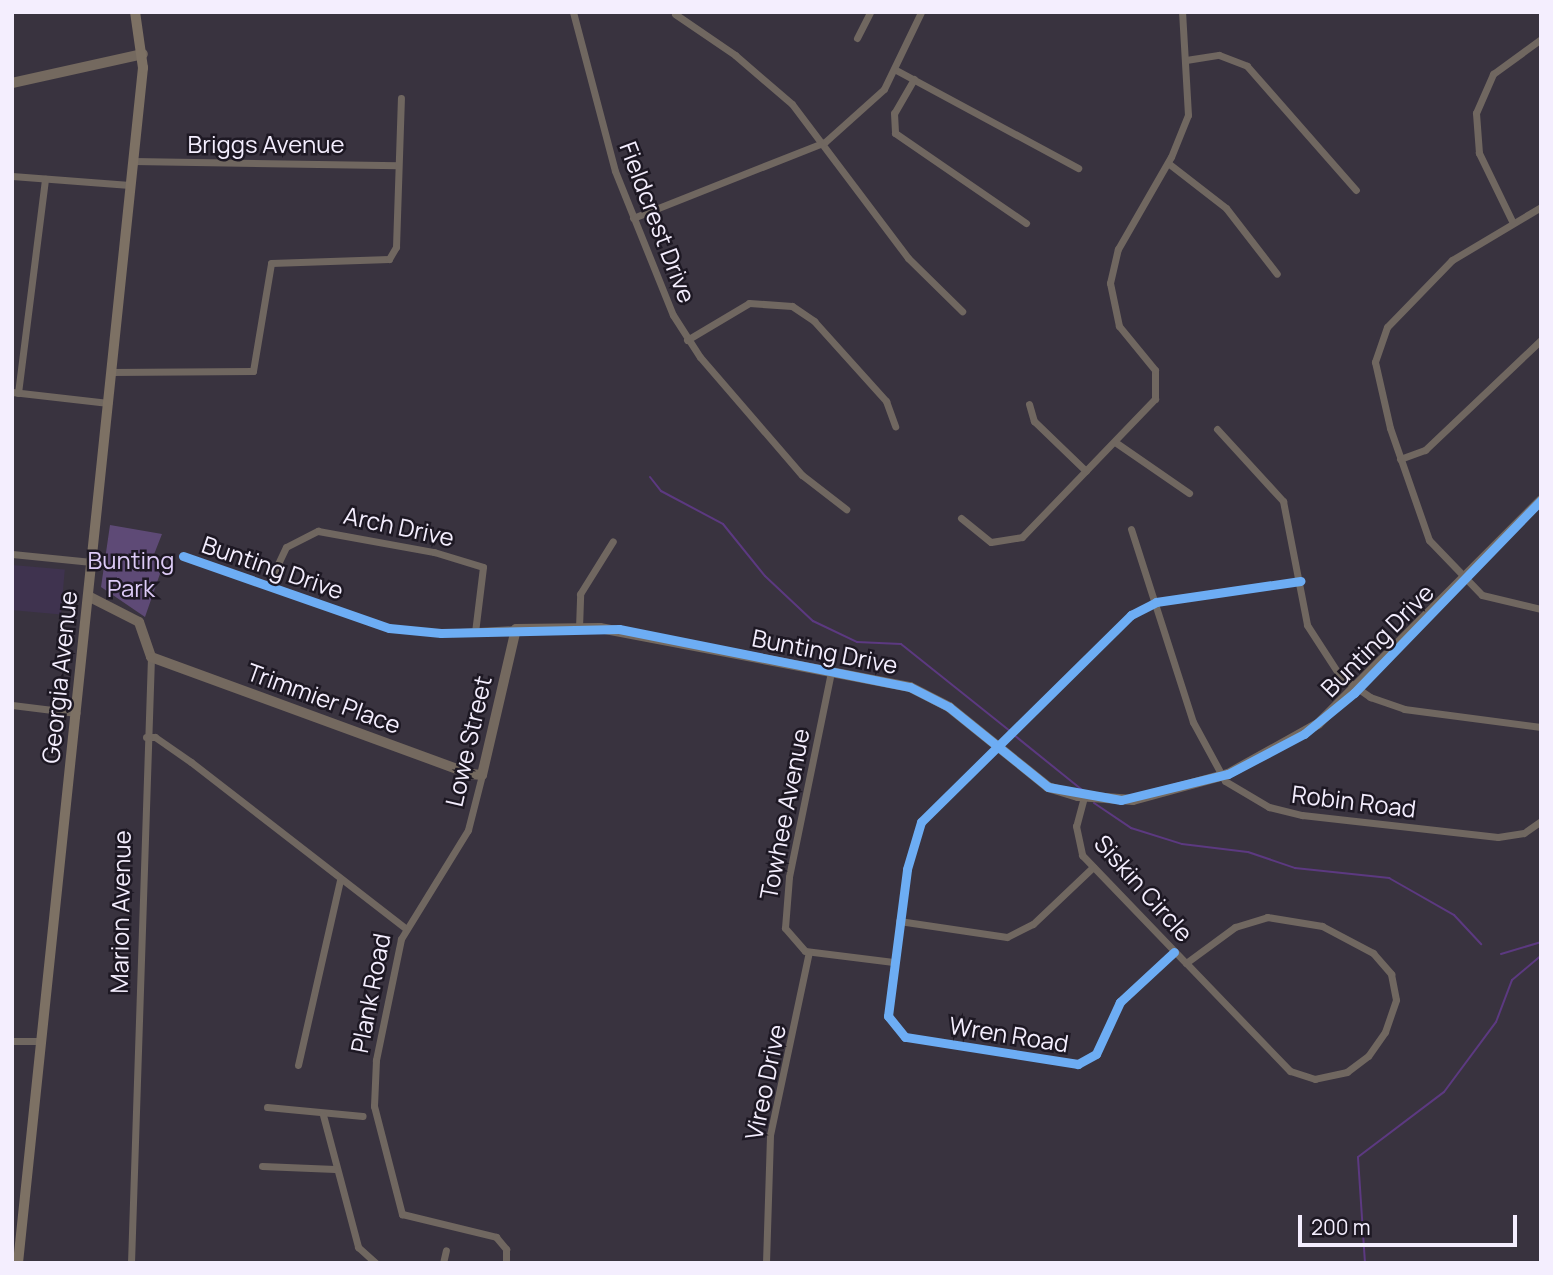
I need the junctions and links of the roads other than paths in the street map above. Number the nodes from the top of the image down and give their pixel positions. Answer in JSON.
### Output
{"nodes":[{"id":1,"x":135,"y":12,"type":"edge"},
{"id":2,"x":573,"y":12,"type":"edge"},
{"id":3,"x":870,"y":12,"type":"edge"},
{"id":4,"x":921,"y":12,"type":"edge"},
{"id":5,"x":1182,"y":12,"type":"edge"},
{"id":6,"x":675,"y":14,"type":"dead end"},
{"id":7,"x":857,"y":38,"type":"dead end"},
{"id":8,"x":1541,"y":39,"type":"edge"},
{"id":9,"x":143,"y":54,"type":"junction"},
{"id":10,"x":1186,"y":60,"type":"junction"},
{"id":11,"x":896,"y":70,"type":"junction"},
{"id":12,"x":914,"y":79,"type":"junction"},
{"id":13,"x":12,"y":83,"type":"edge"},
{"id":14,"x":401,"y":98,"type":"dead end"},
{"id":15,"x":820,"y":145,"type":"junction"},
{"id":16,"x":133,"y":161,"type":"junction"},
{"id":17,"x":1168,"y":163,"type":"junction"},
{"id":18,"x":398,"y":165,"type":"junction"},
{"id":19,"x":1078,"y":168,"type":"dead end"},
{"id":20,"x":12,"y":176,"type":"edge"},
{"id":21,"x":45,"y":179,"type":"junction"},
{"id":22,"x":130,"y":185,"type":"junction"},
{"id":23,"x":1356,"y":190,"type":"dead end"},
{"id":24,"x":1541,"y":207,"type":"edge"},
{"id":25,"x":633,"y":218,"type":"junction"},
{"id":26,"x":1512,"y":221,"type":"junction"},
{"id":27,"x":1026,"y":223,"type":"dead end"},
{"id":28,"x":1277,"y":274,"type":"dead end"},
{"id":29,"x":962,"y":311,"type":"dead end"},
{"id":30,"x":687,"y":340,"type":"junction"},
{"id":31,"x":1541,"y":340,"type":"edge"},
{"id":32,"x":111,"y":372,"type":"junction"},
{"id":33,"x":15,"y":392,"type":"edge"},
{"id":34,"x":108,"y":402,"type":"junction"},
{"id":35,"x":1029,"y":404,"type":"dead end"},
{"id":36,"x":895,"y":426,"type":"dead end"},
{"id":37,"x":1217,"y":429,"type":"dead end"},
{"id":38,"x":1115,"y":442,"type":"junction"},
{"id":39,"x":1400,"y":459,"type":"junction"},
{"id":40,"x":1086,"y":471,"type":"junction"},
{"id":41,"x":1189,"y":494,"type":"dead end"},
{"id":42,"x":1541,"y":500,"type":"edge"},
{"id":43,"x":846,"y":509,"type":"dead end"},
{"id":44,"x":961,"y":518,"type":"dead end"},
{"id":45,"x":1131,"y":529,"type":"dead end"},
{"id":46,"x":613,"y":541,"type":"dead end"},
{"id":47,"x":12,"y":554,"type":"edge"},
{"id":48,"x":183,"y":556,"type":"dead end"},
{"id":49,"x":92,"y":562,"type":"junction"},
{"id":50,"x":1464,"y":580,"type":"junction"},
{"id":51,"x":1300,"y":581,"type":"junction"},
{"id":52,"x":268,"y":585,"type":"junction"},
{"id":53,"x":88,"y":596,"type":"junction"},
{"id":54,"x":1156,"y":602,"type":"junction"},
{"id":55,"x":1541,"y":609,"type":"edge"},
{"id":56,"x":579,"y":628,"type":"junction"},
{"id":57,"x":516,"y":629,"type":"junction"},
{"id":58,"x":475,"y":632,"type":"junction"},
{"id":59,"x":151,"y":657,"type":"junction"},
{"id":60,"x":831,"y":672,"type":"junction"},
{"id":61,"x":1358,"y":688,"type":"junction"},
{"id":62,"x":12,"y":705,"type":"edge"},
{"id":63,"x":77,"y":713,"type":"junction"},
{"id":64,"x":1541,"y":727,"type":"edge"},
{"id":65,"x":146,"y":737,"type":"junction"},
{"id":66,"x":997,"y":746,"type":"junction"},
{"id":67,"x":482,"y":775,"type":"junction"},
{"id":68,"x":1220,"y":777,"type":"junction"},
{"id":69,"x":1084,"y":797,"type":"junction"},
{"id":70,"x":1541,"y":821,"type":"edge"},
{"id":71,"x":1093,"y":867,"type":"junction"},
{"id":72,"x":340,"y":880,"type":"junction"},
{"id":73,"x":899,"y":922,"type":"junction"},
{"id":74,"x":405,"y":928,"type":"junction"},
{"id":75,"x":809,"y":952,"type":"junction"},
{"id":76,"x":1174,"y":952,"type":"junction"},
{"id":77,"x":893,"y":962,"type":"junction"},
{"id":78,"x":1186,"y":963,"type":"junction"},
{"id":79,"x":12,"y":1041,"type":"edge"},
{"id":80,"x":42,"y":1041,"type":"junction"},
{"id":81,"x":298,"y":1065,"type":"dead end"},
{"id":82,"x":267,"y":1107,"type":"dead end"},
{"id":83,"x":323,"y":1115,"type":"junction"},
{"id":84,"x":363,"y":1116,"type":"dead end"},
{"id":85,"x":262,"y":1166,"type":"dead end"},
{"id":86,"x":335,"y":1169,"type":"junction"},
{"id":87,"x":446,"y":1250,"type":"dead end"},
{"id":88,"x":18,"y":1263,"type":"edge"},
{"id":89,"x":131,"y":1263,"type":"edge"},
{"id":90,"x":376,"y":1263,"type":"edge"},
{"id":91,"x":443,"y":1263,"type":"edge"},
{"id":92,"x":506,"y":1263,"type":"edge"},
{"id":93,"x":766,"y":1263,"type":"edge"}],
"edges":[{"from":1,"to":9,"type":"main road","name":"Georgia Avenue"},
{"from":2,"to":25,"type":"street","name":"Fieldcrest Drive"},
{"from":3,"to":7,"type":"street"},
{"from":4,"to":11,"type":"street"},
{"from":5,"to":10,"type":"street"},
{"from":6,"to":15,"type":"street"},
{"from":8,"to":26,"type":"street"},
{"from":9,"to":13,"type":"street"},
{"from":9,"to":16,"type":"main road","name":"Georgia Avenue"},
{"from":10,"to":17,"type":"street"},
{"from":10,"to":23,"type":"street"},
{"from":11,"to":12,"type":"street"},
{"from":11,"to":15,"type":"street"},
{"from":12,"to":19,"type":"street"},
{"from":12,"to":27,"type":"street"},
{"from":14,"to":18,"type":"street"},
{"from":15,"to":25,"type":"street"},
{"from":15,"to":29,"type":"street"},
{"from":16,"to":18,"type":"street","name":"Briggs Avenue"},
{"from":16,"to":22,"type":"main road","name":"Georgia Avenue"},
{"from":17,"to":28,"type":"street"},
{"from":17,"to":38,"type":"street"},
{"from":18,"to":32,"type":"street"},
{"from":20,"to":21,"type":"street"},
{"from":21,"to":22,"type":"street"},
{"from":21,"to":33,"type":"street"},
{"from":22,"to":32,"type":"main road","name":"Georgia Avenue"},
{"from":24,"to":26,"type":"street"},
{"from":25,"to":30,"type":"street","name":"Fieldcrest Drive"},
{"from":26,"to":39,"type":"street"},
{"from":30,"to":36,"type":"street"},
{"from":30,"to":43,"type":"street","name":"Fieldcrest Drive"},
{"from":31,"to":39,"type":"street"},
{"from":32,"to":34,"type":"main road","name":"Georgia Avenue"},
{"from":33,"to":34,"type":"street"},
{"from":34,"to":49,"type":"main road","name":"Georgia Avenue"},
{"from":35,"to":40,"type":"street"},
{"from":37,"to":51,"type":"street"},
{"from":38,"to":40,"type":"street"},
{"from":38,"to":41,"type":"street"},
{"from":39,"to":50,"type":"street"},
{"from":40,"to":44,"type":"street"},
{"from":42,"to":50,"type":"street","name":"Bunting Drive"},
{"from":45,"to":54,"type":"street"},
{"from":46,"to":56,"type":"street"},
{"from":47,"to":49,"type":"street"},
{"from":48,"to":52,"type":"street","name":"Bunting Drive"},
{"from":49,"to":53,"type":"main road","name":"Georgia Avenue"},
{"from":50,"to":55,"type":"street"},
{"from":50,"to":61,"type":"street","name":"Bunting Drive"},
{"from":51,"to":54,"type":"street"},
{"from":51,"to":61,"type":"street"},
{"from":52,"to":58,"type":"street","name":"Bunting Drive"},
{"from":52,"to":58,"type":"street","name":"Arch Drive"},
{"from":53,"to":59,"type":"street","name":"Marion Avenue"},
{"from":53,"to":63,"type":"main road","name":"Georgia Avenue"},
{"from":54,"to":66,"type":"street","name":"Wren Road"},
{"from":54,"to":68,"type":"street"},
{"from":56,"to":57,"type":"street","name":"Bunting Drive"},
{"from":56,"to":60,"type":"street","name":"Bunting Drive"},
{"from":57,"to":58,"type":"street","name":"Bunting Drive"},
{"from":57,"to":67,"type":"street","name":"Lowe Street"},
{"from":59,"to":65,"type":"street","name":"Marion Avenue"},
{"from":59,"to":67,"type":"street","name":"Trimmier Place"},
{"from":60,"to":66,"type":"street","name":"Bunting Drive"},
{"from":60,"to":75,"type":"street","name":"Towhee Avenue"},
{"from":61,"to":64,"type":"street"},
{"from":61,"to":68,"type":"street","name":"Bunting Drive"},
{"from":62,"to":63,"type":"street"},
{"from":63,"to":80,"type":"main road","name":"Georgia Avenue"},
{"from":65,"to":72,"type":"street","name":"Plank Road"},
{"from":65,"to":89,"type":"street","name":"Marion Avenue"},
{"from":66,"to":69,"type":"street","name":"Bunting Drive"},
{"from":66,"to":73,"type":"street","name":"Wren Road"},
{"from":67,"to":74,"type":"street","name":"Lowe Street"},
{"from":68,"to":69,"type":"street","name":"Bunting Drive"},
{"from":68,"to":70,"type":"street","name":"Robin Road"},
{"from":69,"to":71,"type":"street","name":"Siskin Circle"},
{"from":71,"to":73,"type":"street"},
{"from":71,"to":76,"type":"street","name":"Siskin Circle"},
{"from":72,"to":74,"type":"street","name":"Plank Road"},
{"from":72,"to":81,"type":"street"},
{"from":73,"to":77,"type":"street","name":"Wren Road"},
{"from":74,"to":92,"type":"street","name":"Plank Road"},
{"from":75,"to":77,"type":"street"},
{"from":75,"to":93,"type":"street","name":"Vireo Drive"},
{"from":76,"to":77,"type":"street","name":"Wren Road"},
{"from":76,"to":78,"type":"street","name":"Siskin Circle"},
{"from":78,"to":78,"type":"street","name":"Siskin Circle"},
{"from":79,"to":80,"type":"street"},
{"from":80,"to":88,"type":"main road","name":"Georgia Avenue"},
{"from":82,"to":83,"type":"street"},
{"from":83,"to":84,"type":"street"},
{"from":83,"to":86,"type":"street"},
{"from":85,"to":86,"type":"street"},
{"from":86,"to":90,"type":"street"},
{"from":87,"to":91,"type":"street"}]}
